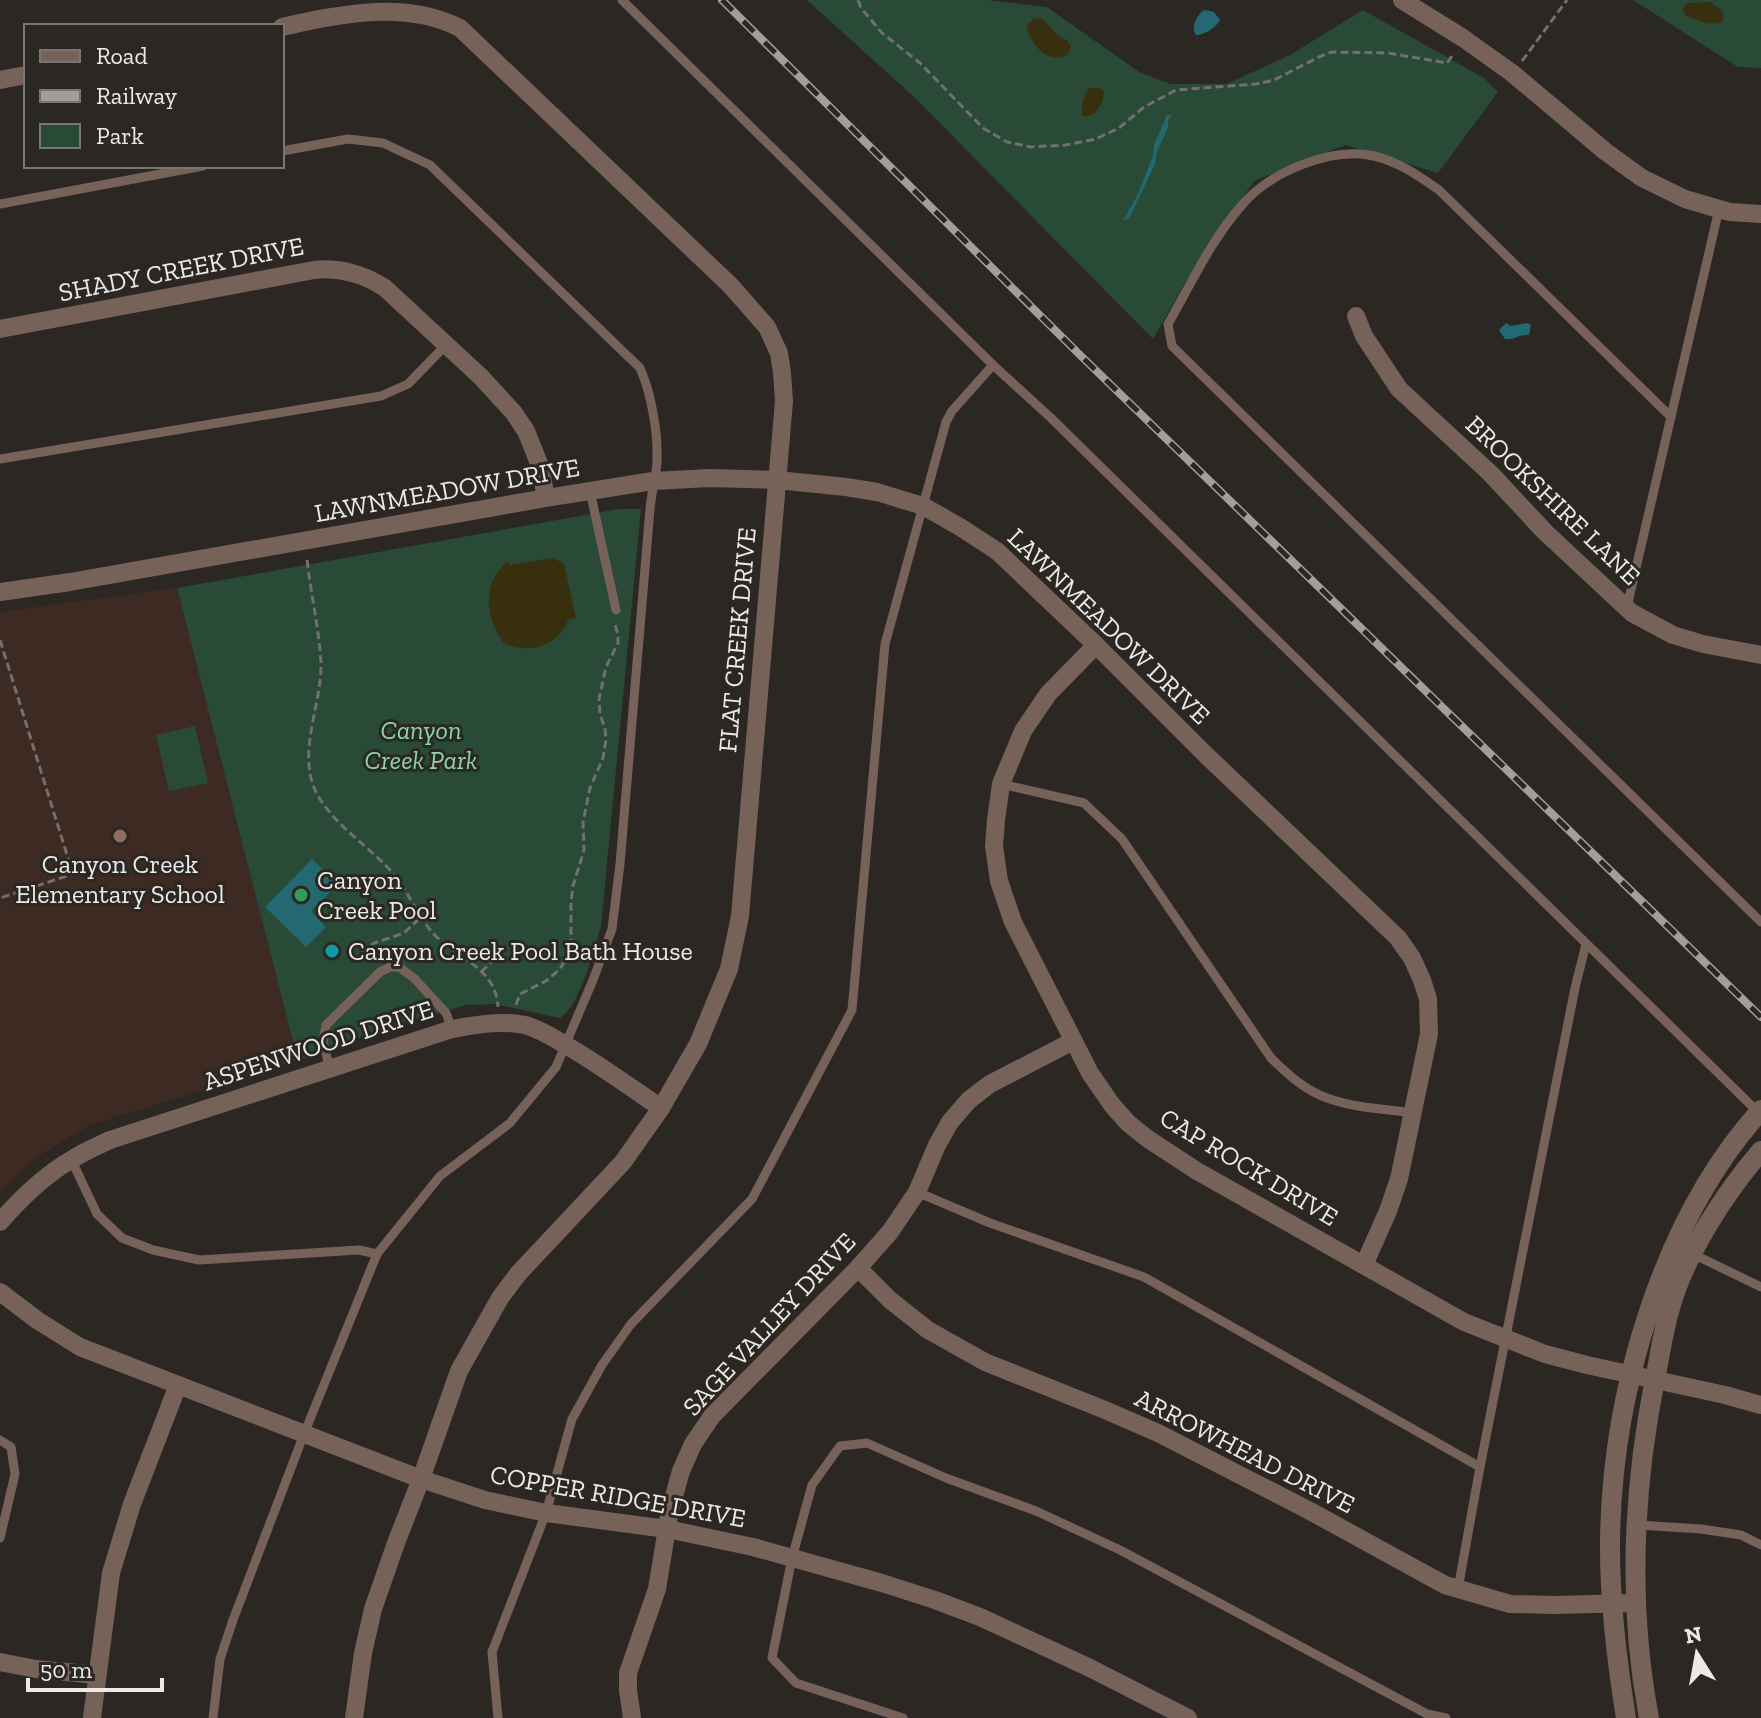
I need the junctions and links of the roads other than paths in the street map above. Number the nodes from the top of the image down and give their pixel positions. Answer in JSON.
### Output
{"nodes":[{"id":1,"x":622,"y":0,"type":"edge"},
{"id":2,"x":1402,"y":0,"type":"edge"},
{"id":3,"x":284,"y":27,"type":"edge"},
{"id":4,"x":24,"y":75,"type":"edge"},
{"id":5,"x":0,"y":80,"type":"edge"},
{"id":6,"x":284,"y":151,"type":"edge"},
{"id":7,"x":192,"y":168,"type":"edge"},
{"id":8,"x":0,"y":204,"type":"edge"},
{"id":9,"x":1719,"y":209,"type":"junction"},
{"id":10,"x":1761,"y":214,"type":"edge"},
{"id":11,"x":1356,"y":316,"type":"dead end"},
{"id":12,"x":0,"y":329,"type":"edge"},
{"id":13,"x":446,"y":345,"type":"junction"},
{"id":14,"x":993,"y":365,"type":"junction"},
{"id":15,"x":1671,"y":417,"type":"junction"},
{"id":16,"x":0,"y":459,"type":"edge"},
{"id":17,"x":777,"y":480,"type":"junction"},
{"id":18,"x":653,"y":481,"type":"junction"},
{"id":19,"x":590,"y":491,"type":"junction"},
{"id":20,"x":546,"y":498,"type":"junction"},
{"id":21,"x":923,"y":506,"type":"junction"},
{"id":22,"x":0,"y":592,"type":"edge"},
{"id":23,"x":1627,"y":607,"type":"junction"},
{"id":24,"x":616,"y":610,"type":"dead end"},
{"id":25,"x":1096,"y":645,"type":"junction"},
{"id":26,"x":1761,"y":655,"type":"edge"},
{"id":27,"x":1001,"y":784,"type":"junction"},
{"id":28,"x":1761,"y":922,"type":"edge"},
{"id":29,"x":1586,"y":944,"type":"junction"},
{"id":30,"x":452,"y":1029,"type":"junction"},
{"id":31,"x":1073,"y":1041,"type":"junction"},
{"id":32,"x":565,"y":1045,"type":"junction"},
{"id":33,"x":330,"y":1069,"type":"junction"},
{"id":34,"x":661,"y":1108,"type":"junction"},
{"id":35,"x":1760,"y":1112,"type":"edge"},
{"id":36,"x":1413,"y":1113,"type":"junction"},
{"id":37,"x":1761,"y":1151,"type":"edge"},
{"id":38,"x":71,"y":1159,"type":"junction"},
{"id":39,"x":917,"y":1192,"type":"junction"},
{"id":40,"x":0,"y":1222,"type":"edge"},
{"id":41,"x":377,"y":1254,"type":"junction"},
{"id":42,"x":1693,"y":1254,"type":"junction"},
{"id":43,"x":1364,"y":1265,"type":"junction"},
{"id":44,"x":858,"y":1268,"type":"junction"},
{"id":45,"x":1761,"y":1287,"type":"edge"},
{"id":46,"x":0,"y":1292,"type":"edge"},
{"id":47,"x":1506,"y":1339,"type":"junction"},
{"id":48,"x":1632,"y":1374,"type":"junction"},
{"id":49,"x":1655,"y":1380,"type":"junction"},
{"id":50,"x":178,"y":1385,"type":"junction"},
{"id":51,"x":1761,"y":1405,"type":"edge"},
{"id":52,"x":304,"y":1434,"type":"junction"},
{"id":53,"x":0,"y":1440,"type":"edge"},
{"id":54,"x":1480,"y":1467,"type":"junction"},
{"id":55,"x":421,"y":1479,"type":"junction"},
{"id":56,"x":546,"y":1513,"type":"junction"},
{"id":57,"x":1638,"y":1525,"type":"junction"},
{"id":58,"x":667,"y":1529,"type":"junction"},
{"id":59,"x":0,"y":1538,"type":"edge"},
{"id":60,"x":1761,"y":1545,"type":"edge"},
{"id":61,"x":792,"y":1558,"type":"junction"},
{"id":62,"x":1458,"y":1589,"type":"junction"},
{"id":63,"x":1635,"y":1603,"type":"junction"},
{"id":64,"x":1612,"y":1604,"type":"junction"},
{"id":65,"x":0,"y":1662,"type":"edge"},
{"id":66,"x":97,"y":1675,"type":"junction"},
{"id":67,"x":92,"y":1718,"type":"edge"},
{"id":68,"x":213,"y":1718,"type":"edge"},
{"id":69,"x":354,"y":1718,"type":"edge"},
{"id":70,"x":498,"y":1718,"type":"edge"},
{"id":71,"x":632,"y":1718,"type":"edge"},
{"id":72,"x":903,"y":1718,"type":"edge"},
{"id":73,"x":1188,"y":1718,"type":"edge"},
{"id":74,"x":1446,"y":1718,"type":"edge"},
{"id":75,"x":1626,"y":1718,"type":"edge"},
{"id":76,"x":1649,"y":1718,"type":"edge"}],
"edges":[{"from":1,"to":14,"type":"lane"},
{"from":2,"to":9,"type":"street"},
{"from":3,"to":17,"type":"street","name":"FLAT CREEK DRIVE"},
{"from":4,"to":5,"type":"street"},
{"from":6,"to":18,"type":"lane"},
{"from":7,"to":8,"type":"lane"},
{"from":9,"to":10,"type":"street"},
{"from":9,"to":15,"type":"lane"},
{"from":11,"to":23,"type":"street","name":"BROOKSHIRE LANE"},
{"from":12,"to":13,"type":"street","name":"SHADY CREEK DRIVE"},
{"from":13,"to":16,"type":"lane"},
{"from":13,"to":20,"type":"street","name":"SHADY CREEK DRIVE"},
{"from":14,"to":21,"type":"lane"},
{"from":14,"to":29,"type":"lane"},
{"from":15,"to":23,"type":"lane"},
{"from":15,"to":28,"type":"lane"},
{"from":17,"to":18,"type":"street","name":"LAWNMEADOW DRIVE"},
{"from":17,"to":21,"type":"street","name":"LAWNMEADOW DRIVE"},
{"from":17,"to":34,"type":"street","name":"FLAT CREEK DRIVE"},
{"from":18,"to":19,"type":"street","name":"LAWNMEADOW DRIVE"},
{"from":18,"to":32,"type":"lane"},
{"from":19,"to":20,"type":"street","name":"LAWNMEADOW DRIVE"},
{"from":19,"to":24,"type":"lane"},
{"from":20,"to":22,"type":"street","name":"LAWNMEADOW DRIVE"},
{"from":21,"to":25,"type":"street","name":"LAWNMEADOW DRIVE"},
{"from":21,"to":56,"type":"lane"},
{"from":23,"to":26,"type":"street","name":"BROOKSHIRE LANE"},
{"from":25,"to":27,"type":"street","name":"CAP ROCK DRIVE"},
{"from":25,"to":36,"type":"street","name":"LAWNMEADOW DRIVE"},
{"from":27,"to":31,"type":"street","name":"CAP ROCK DRIVE"},
{"from":27,"to":36,"type":"lane"},
{"from":29,"to":35,"type":"lane"},
{"from":29,"to":47,"type":"lane"},
{"from":30,"to":32,"type":"street","name":"ASPENWOOD DRIVE"},
{"from":30,"to":33,"type":"street","name":"ASPENWOOD DRIVE"},
{"from":30,"to":33,"type":"lane"},
{"from":31,"to":39,"type":"street","name":"SAGE VALLEY DRIVE"},
{"from":31,"to":43,"type":"street","name":"CAP ROCK DRIVE"},
{"from":32,"to":34,"type":"street","name":"ASPENWOOD DRIVE"},
{"from":32,"to":41,"type":"lane"},
{"from":33,"to":38,"type":"street","name":"ASPENWOOD DRIVE"},
{"from":34,"to":55,"type":"street","name":"FLAT CREEK DRIVE"},
{"from":35,"to":48,"type":"street"},
{"from":36,"to":43,"type":"street","name":"LAWNMEADOW DRIVE"},
{"from":37,"to":42,"type":"street"},
{"from":38,"to":40,"type":"street","name":"ASPENWOOD DRIVE"},
{"from":38,"to":41,"type":"lane"},
{"from":39,"to":44,"type":"street","name":"SAGE VALLEY DRIVE"},
{"from":39,"to":54,"type":"lane"},
{"from":41,"to":52,"type":"lane"},
{"from":42,"to":45,"type":"lane"},
{"from":42,"to":49,"type":"street"},
{"from":43,"to":47,"type":"street","name":"CAP ROCK DRIVE"},
{"from":44,"to":58,"type":"street","name":"SAGE VALLEY DRIVE"},
{"from":44,"to":62,"type":"street","name":"ARROWHEAD DRIVE"},
{"from":46,"to":50,"type":"street","name":"COPPER RIDGE DRIVE"},
{"from":47,"to":48,"type":"street","name":"CAP ROCK DRIVE"},
{"from":47,"to":54,"type":"lane"},
{"from":48,"to":49,"type":"street","name":"CAP ROCK DRIVE"},
{"from":48,"to":64,"type":"street"},
{"from":49,"to":51,"type":"street","name":"CAP ROCK DRIVE"},
{"from":49,"to":57,"type":"street"},
{"from":50,"to":52,"type":"street","name":"COPPER RIDGE DRIVE"},
{"from":50,"to":66,"type":"street"},
{"from":52,"to":55,"type":"street","name":"COPPER RIDGE DRIVE"},
{"from":52,"to":68,"type":"lane"},
{"from":53,"to":59,"type":"lane"},
{"from":54,"to":62,"type":"lane"},
{"from":55,"to":56,"type":"street","name":"COPPER RIDGE DRIVE"},
{"from":55,"to":69,"type":"street","name":"FLAT CREEK DRIVE"},
{"from":56,"to":58,"type":"street","name":"COPPER RIDGE DRIVE"},
{"from":56,"to":70,"type":"lane"},
{"from":57,"to":60,"type":"lane"},
{"from":57,"to":63,"type":"street"},
{"from":58,"to":61,"type":"street","name":"COPPER RIDGE DRIVE"},
{"from":58,"to":71,"type":"street","name":"SAGE VALLEY DRIVE"},
{"from":61,"to":72,"type":"lane"},
{"from":61,"to":73,"type":"street","name":"COPPER RIDGE DRIVE"},
{"from":61,"to":74,"type":"lane"},
{"from":62,"to":64,"type":"street","name":"ARROWHEAD DRIVE"},
{"from":63,"to":64,"type":"street","name":"ARROWHEAD DRIVE"},
{"from":63,"to":76,"type":"street"},
{"from":64,"to":75,"type":"street"},
{"from":65,"to":66,"type":"street"},
{"from":66,"to":67,"type":"street"}]}
